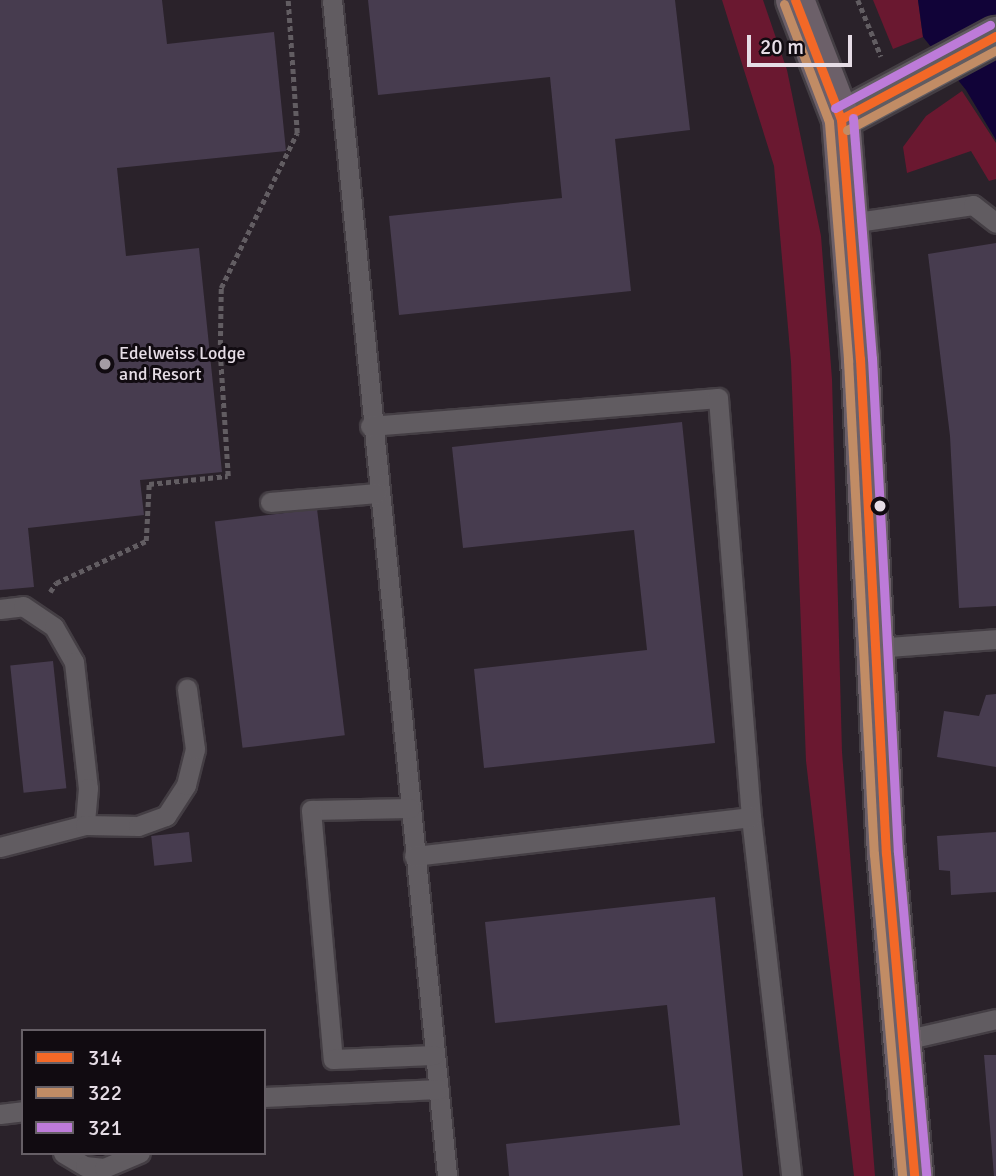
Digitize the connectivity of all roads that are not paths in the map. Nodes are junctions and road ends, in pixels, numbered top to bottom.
1 (332, 0) edge
2 (795, 0) edge
3 (996, 36) edge
4 (841, 119) junction
5 (850, 223) junction
6 (996, 223) edge
7 (370, 426) junction
8 (377, 493) junction
9 (270, 502) dead end
10 (0, 609) edge
11 (996, 639) edge
12 (874, 648) junction
13 (187, 689) dead end
14 (410, 808) junction
15 (751, 817) junction
16 (85, 825) junction
17 (0, 847) edge
18 (414, 856) junction
19 (996, 1019) edge
20 (900, 1041) junction
21 (434, 1055) junction
22 (439, 1089) junction
23 (266, 1097) edge
24 (21, 1111) edge
25 (0, 1114) edge
26 (66, 1155) edge
27 (135, 1155) edge
28 (447, 1176) edge
29 (791, 1176) edge
30 (914, 1176) edge

1 - 7 lane
2 - 4 main road
3 - 4 street
4 - 5 main road
5 - 6 lane
5 - 12 main road
7 - 8 lane
7 - 15 lane
8 - 9 lane
8 - 14 lane
10 - 16 lane
11 - 12 lane
12 - 20 main road
13 - 16 lane
14 - 18 lane
14 - 21 lane
15 - 18 lane
15 - 29 lane
16 - 17 lane
18 - 21 lane
19 - 20 lane
20 - 30 main road
21 - 22 lane
22 - 23 lane
22 - 28 lane
24 - 25 lane
26 - 27 lane

